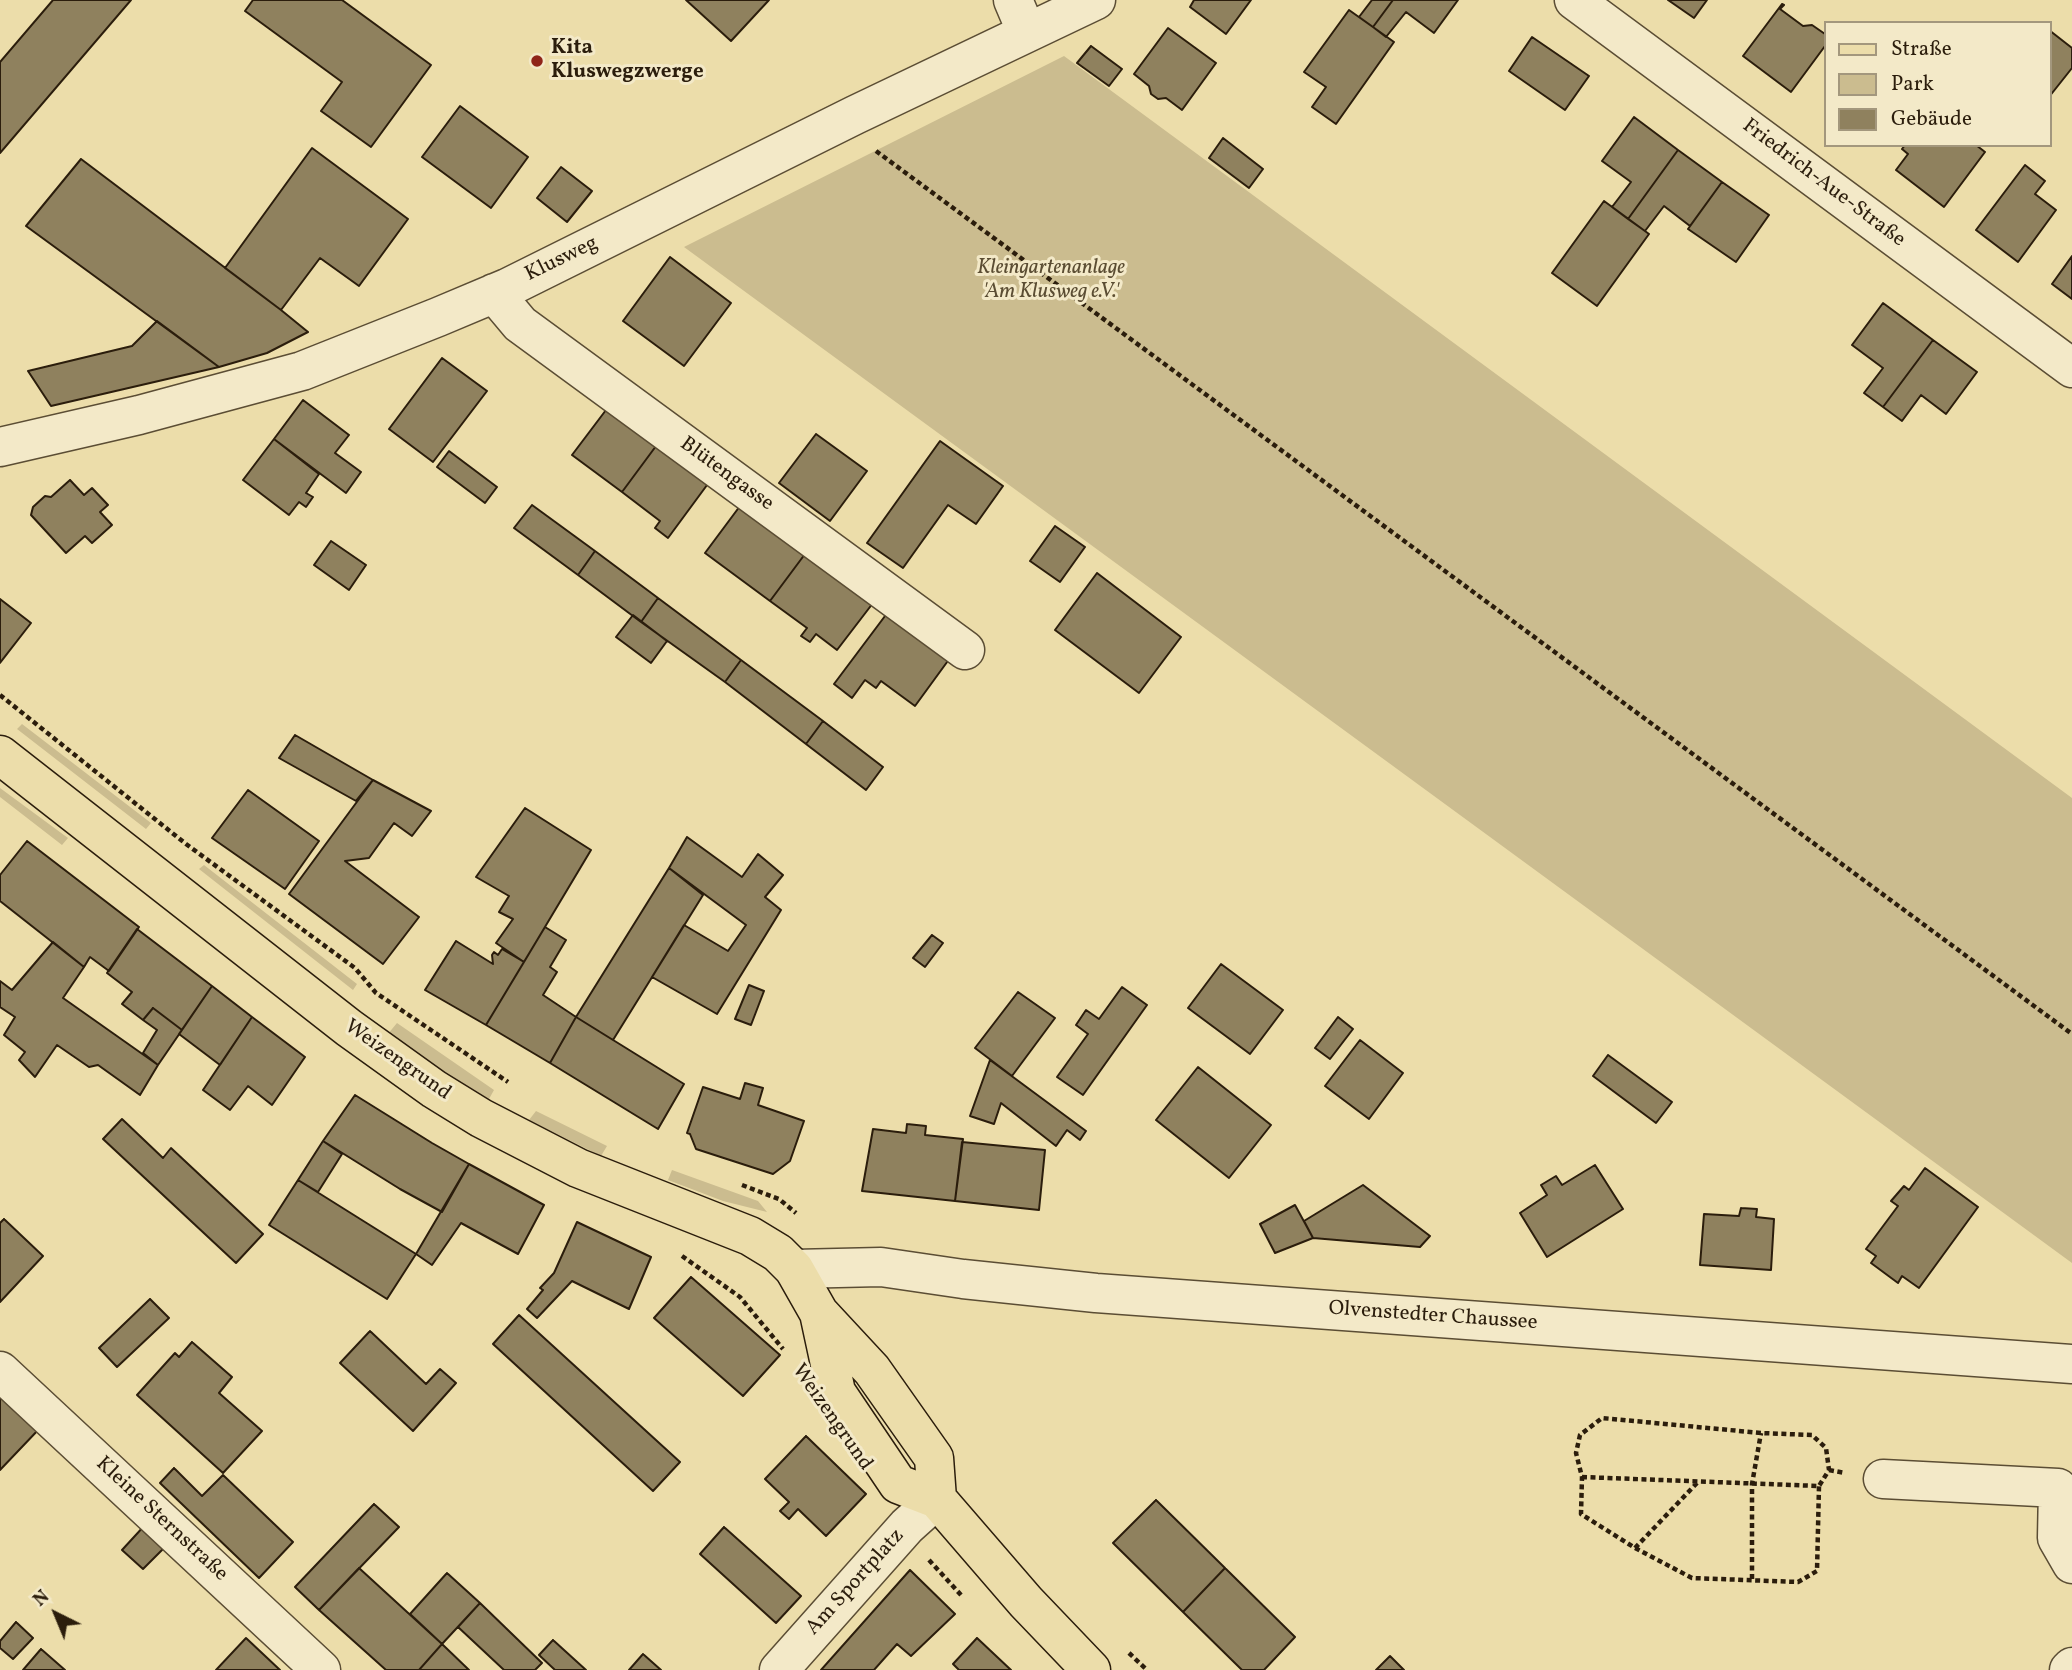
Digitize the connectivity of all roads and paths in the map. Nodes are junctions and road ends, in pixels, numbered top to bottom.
1 (1096, 0) edge
2 (1574, 0) edge
3 (1020, 17) edge
4 (872, 147) dead end
5 (494, 293) junction
6 (2072, 368) edge
7 (0, 447) edge
8 (965, 650) dead end
9 (0, 695) edge
10 (0, 755) edge
11 (2072, 1034) edge
12 (517, 1089) dead end
13 (739, 1184) dead end
14 (779, 1199) dead end
15 (681, 1255) dead end
16 (794, 1269) junction
17 (787, 1353) dead end
18 (2072, 1364) edge
19 (0, 1371) edge
20 (1761, 1433) junction
21 (1582, 1477) junction
22 (1883, 1479) dead end
23 (1698, 1482) junction
24 (1752, 1484) junction
25 (1819, 1486) junction
26 (2065, 1488) edge
27 (937, 1499) junction
28 (1635, 1548) junction
29 (2072, 1564) edge
30 (1752, 1579) junction
31 (1128, 1651) dead end
32 (321, 1670) edge
33 (779, 1670) edge
34 (1091, 1670) edge
35 (1147, 1670) edge

1 - 3 street, Klusweg
2 - 6 street, Friedrich-Aue-Straße
3 - 5 street, Klusweg
4 - 11 path
5 - 7 street, Klusweg
5 - 8 street, Blütengasse
9 - 12 path, Weizengrund
10 - 16 main road, Weizengrund
13 - 14 path
15 - 17 path, Weizengrund
16 - 18 street, Olvenstedter Chaussee
16 - 27 main road, Weizengrund
19 - 32 street, Kleine Sternstraße
20 - 21 path
20 - 24 path
20 - 25 path
21 - 23 path
21 - 28 path
22 - 26 street
23 - 24 path
23 - 28 path
24 - 25 path
24 - 30 path
25 - 30 path
26 - 29 street
27 - 33 street, Am Sportplatz
27 - 34 main road, Weizengrund
28 - 30 path
31 - 35 path

